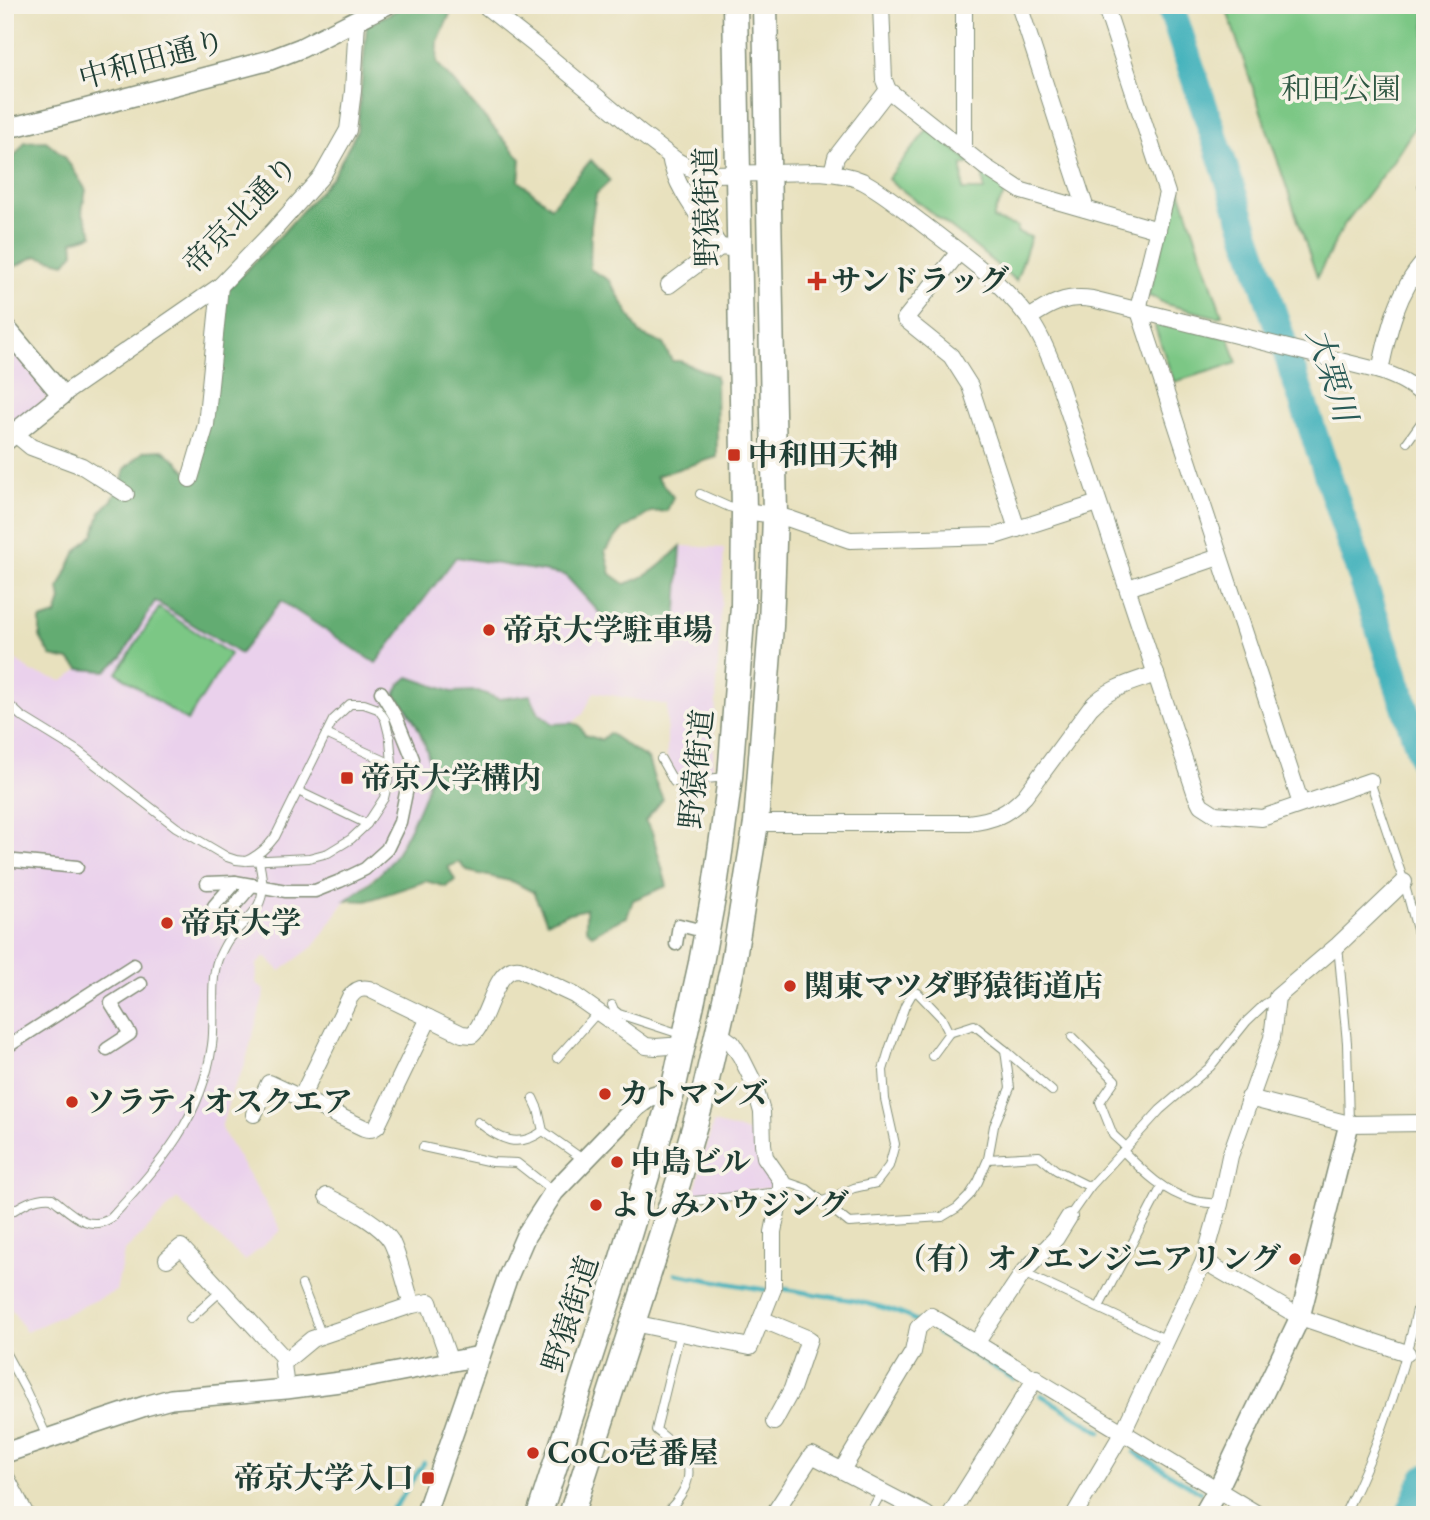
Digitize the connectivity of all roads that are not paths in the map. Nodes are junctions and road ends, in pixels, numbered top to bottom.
1 (386, 5) edge
2 (484, 5) edge
3 (735, 5) edge
4 (765, 5) edge
5 (881, 5) edge
6 (964, 5) edge
7 (1019, 5) edge
8 (1105, 5) edge
9 (357, 21) junction
10 (888, 90) junction
11 (5, 128) edge
12 (964, 150) junction
13 (670, 156) junction
14 (768, 172) junction
15 (739, 173) junction
16 (832, 173) junction
17 (1086, 209) junction
18 (1158, 230) junction
19 (730, 248) junction
20 (959, 252) junction
21 (1425, 261) edge
22 (669, 285) dead end
23 (220, 286) junction
24 (1139, 311) junction
25 (1029, 318) junction
26 (5, 327) edge
27 (1380, 370) junction
28 (62, 395) junction
29 (1425, 397) edge
30 (1425, 417) edge
31 (10, 437) edge
32 (1408, 442) dead end
33 (190, 479) dead end
34 (126, 494) dead end
35 (700, 494) dead end
36 (1098, 503) junction
37 (744, 511) junction
38 (775, 515) junction
39 (1017, 528) junction
40 (1219, 557) junction
41 (1128, 588) junction
42 (1156, 674) junction
43 (380, 692) dead end
44 (5, 701) edge
45 (326, 734) junction
46 (661, 758) dead end
47 (392, 764) junction
48 (730, 777) junction
49 (1370, 781) joint
50 (298, 791) junction
51 (1301, 804) junction
52 (756, 823) junction
53 (367, 824) junction
54 (258, 858) junction
55 (5, 860) edge
56 (76, 867) dead end
57 (235, 882) junction
58 (1404, 882) junction
59 (207, 883) dead end
60 (258, 886) junction
61 (214, 906) dead end
62 (229, 912) dead end
63 (695, 929) dead end
64 (676, 944) dead end
65 (1338, 944) junction
66 (1425, 959) edge
67 (134, 965) dead end
68 (141, 984) dead end
69 (1277, 997) junction
70 (605, 1009) junction
71 (429, 1018) junction
72 (718, 1033) junction
73 (949, 1033) junction
74 (1072, 1037) dead end
75 (685, 1038) junction
76 (5, 1048) edge
77 (107, 1049) dead end
78 (1005, 1050) junction
79 (932, 1056) dead end
80 (557, 1058) dead end
81 (673, 1090) junction
82 (1052, 1091) dead end
83 (704, 1093) junction
84 (302, 1098) junction
85 (533, 1098) dead end
86 (1249, 1098) junction
87 (254, 1114) dead end
88 (478, 1122) dead end
89 (1425, 1123) edge
90 (1349, 1124) junction
91 (543, 1131) junction
92 (423, 1147) dead end
93 (1124, 1149) junction
94 (988, 1159) junction
95 (584, 1160) junction
96 (648, 1174) junction
97 (679, 1180) junction
98 (781, 1186) junction
99 (1162, 1186) junction
100 (1090, 1187) junction
101 (554, 1192) junction
102 (327, 1196) dead end
103 (821, 1202) junction
104 (671, 1204) junction
105 (1220, 1204) junction
106 (5, 1216) edge
107 (1069, 1217) joint
108 (167, 1259) dead end
109 (1203, 1261) junction
110 (1425, 1270) edge
111 (1023, 1273) junction
112 (302, 1285) dead end
113 (221, 1291) junction
114 (412, 1305) junction
115 (1099, 1307) junction
116 (1300, 1317) junction
117 (190, 1319) dead end
118 (761, 1319) junction
119 (633, 1323) junction
120 (680, 1332) junction
121 (322, 1336) junction
122 (1167, 1340) junction
123 (977, 1342) junction
124 (5, 1352) edge
125 (1407, 1353) junction
126 (480, 1356) junction
127 (450, 1362) junction
128 (283, 1363) junction
129 (1036, 1378) junction
130 (286, 1389) junction
131 (774, 1422) dead end
132 (1123, 1432) junction
133 (48, 1439) junction
134 (5, 1454) edge
135 (842, 1470) junction
136 (5, 1475) edge
137 (1218, 1489) junction
138 (882, 1491) junction
139 (26, 1515) edge
140 (425, 1515) edge
141 (539, 1515) edge
142 (571, 1515) edge
143 (663, 1515) edge
144 (773, 1515) edge
145 (869, 1515) edge
146 (927, 1515) edge
147 (950, 1515) edge
148 (1074, 1515) edge
149 (1203, 1515) edge
150 (1259, 1515) edge
151 (1344, 1515) edge

1 - 9 street, 中和田通り
2 - 13 street
3 - 15 main road, 野猿街道
4 - 14 main road, 野猿街道
5 - 10 street
6 - 12 street
7 - 17 street
8 - 18 street
9 - 11 street, 中和田通り
9 - 23 street, 帝京北通り
10 - 12 street
10 - 16 street
12 - 17 street
13 - 15 street
13 - 19 street
14 - 15 street
14 - 16 street
14 - 38 main road, 野猿街道
15 - 19 main road, 野猿街道
16 - 20 street
17 - 18 street
18 - 24 street
19 - 22 street
19 - 37 main road, 野猿街道
20 - 25 street
20 - 39 street
21 - 27 street
23 - 28 street, 帝京北通り
23 - 33 street
24 - 25 street
24 - 27 street
24 - 40 street
25 - 36 street
26 - 28 street
27 - 29 street
28 - 31 street, 帝京北通り
30 - 32 lane
31 - 34 street
35 - 37 lane
36 - 39 street
36 - 41 street
37 - 38 street
37 - 48 main road, 野猿街道
38 - 39 street
38 - 52 main road, 野猿街道
40 - 41 street
40 - 51 street
41 - 42 street
42 - 51 street
42 - 52 street
43 - 60 street
44 - 54 lane
45 - 47 lane
45 - 47 lane
45 - 50 lane
46 - 48 lane
47 - 53 lane
48 - 75 main road, 野猿街道
49 - 51 street
49 - 58 lane
50 - 53 lane
50 - 54 lane
52 - 72 main road, 野猿街道
53 - 54 lane
54 - 60 lane
55 - 56 street
57 - 59 street
57 - 60 street
57 - 61 street
58 - 65 street
58 - 66 lane
60 - 62 street
60 - 106 lane
63 - 64 street
65 - 69 street
65 - 90 lane
67 - 76 street
68 - 77 street
69 - 86 street
69 - 93 lane
70 - 71 street
70 - 75 street
70 - 80 lane
71 - 84 street
71 - 84 street
72 - 83 main road, 野猿街道
72 - 98 street
73 - 78 lane
73 - 79 lane
73 - 103 lane
74 - 93 lane
75 - 81 main road, 野猿街道
78 - 82 lane
78 - 94 lane
81 - 83 main road
81 - 95 street
81 - 96 main road, 野猿街道
83 - 97 main road, 野猿街道
84 - 87 street
85 - 91 lane
86 - 90 street
86 - 105 street
88 - 91 lane
89 - 90 street
90 - 116 street
91 - 95 lane
92 - 101 lane
93 - 99 lane
93 - 100 lane
94 - 100 lane
94 - 103 lane
95 - 101 street
96 - 97 main road
96 - 141 main road, 野猿街道
97 - 104 main road, 野猿街道
98 - 103 lane
98 - 104 lane
98 - 118 street
99 - 105 lane
99 - 115 lane
100 - 107 lane
101 - 126 street
102 - 114 street
104 - 119 main road, 野猿街道
105 - 109 street
107 - 111 street
108 - 113 street
109 - 116 street
109 - 122 street
110 - 125 lane
111 - 115 lane
111 - 123 street
112 - 121 lane
113 - 117 lane
113 - 128 street
114 - 121 street
114 - 127 street
115 - 122 lane
116 - 125 street
116 - 137 street
118 - 120 street
118 - 131 street
119 - 120 street
119 - 142 main road, 野猿街道
120 - 143 lane
121 - 128 street
122 - 132 street
123 - 129 street
123 - 135 street
124 - 133 lane
125 - 151 lane
126 - 127 street
126 - 140 street
127 - 130 street
128 - 130 street
129 - 132 street
129 - 147 street
130 - 133 street
132 - 137 street
132 - 148 street
133 - 134 street
135 - 138 street
135 - 144 street
136 - 139 street
137 - 149 street
137 - 150 street
138 - 145 lane
138 - 146 street

